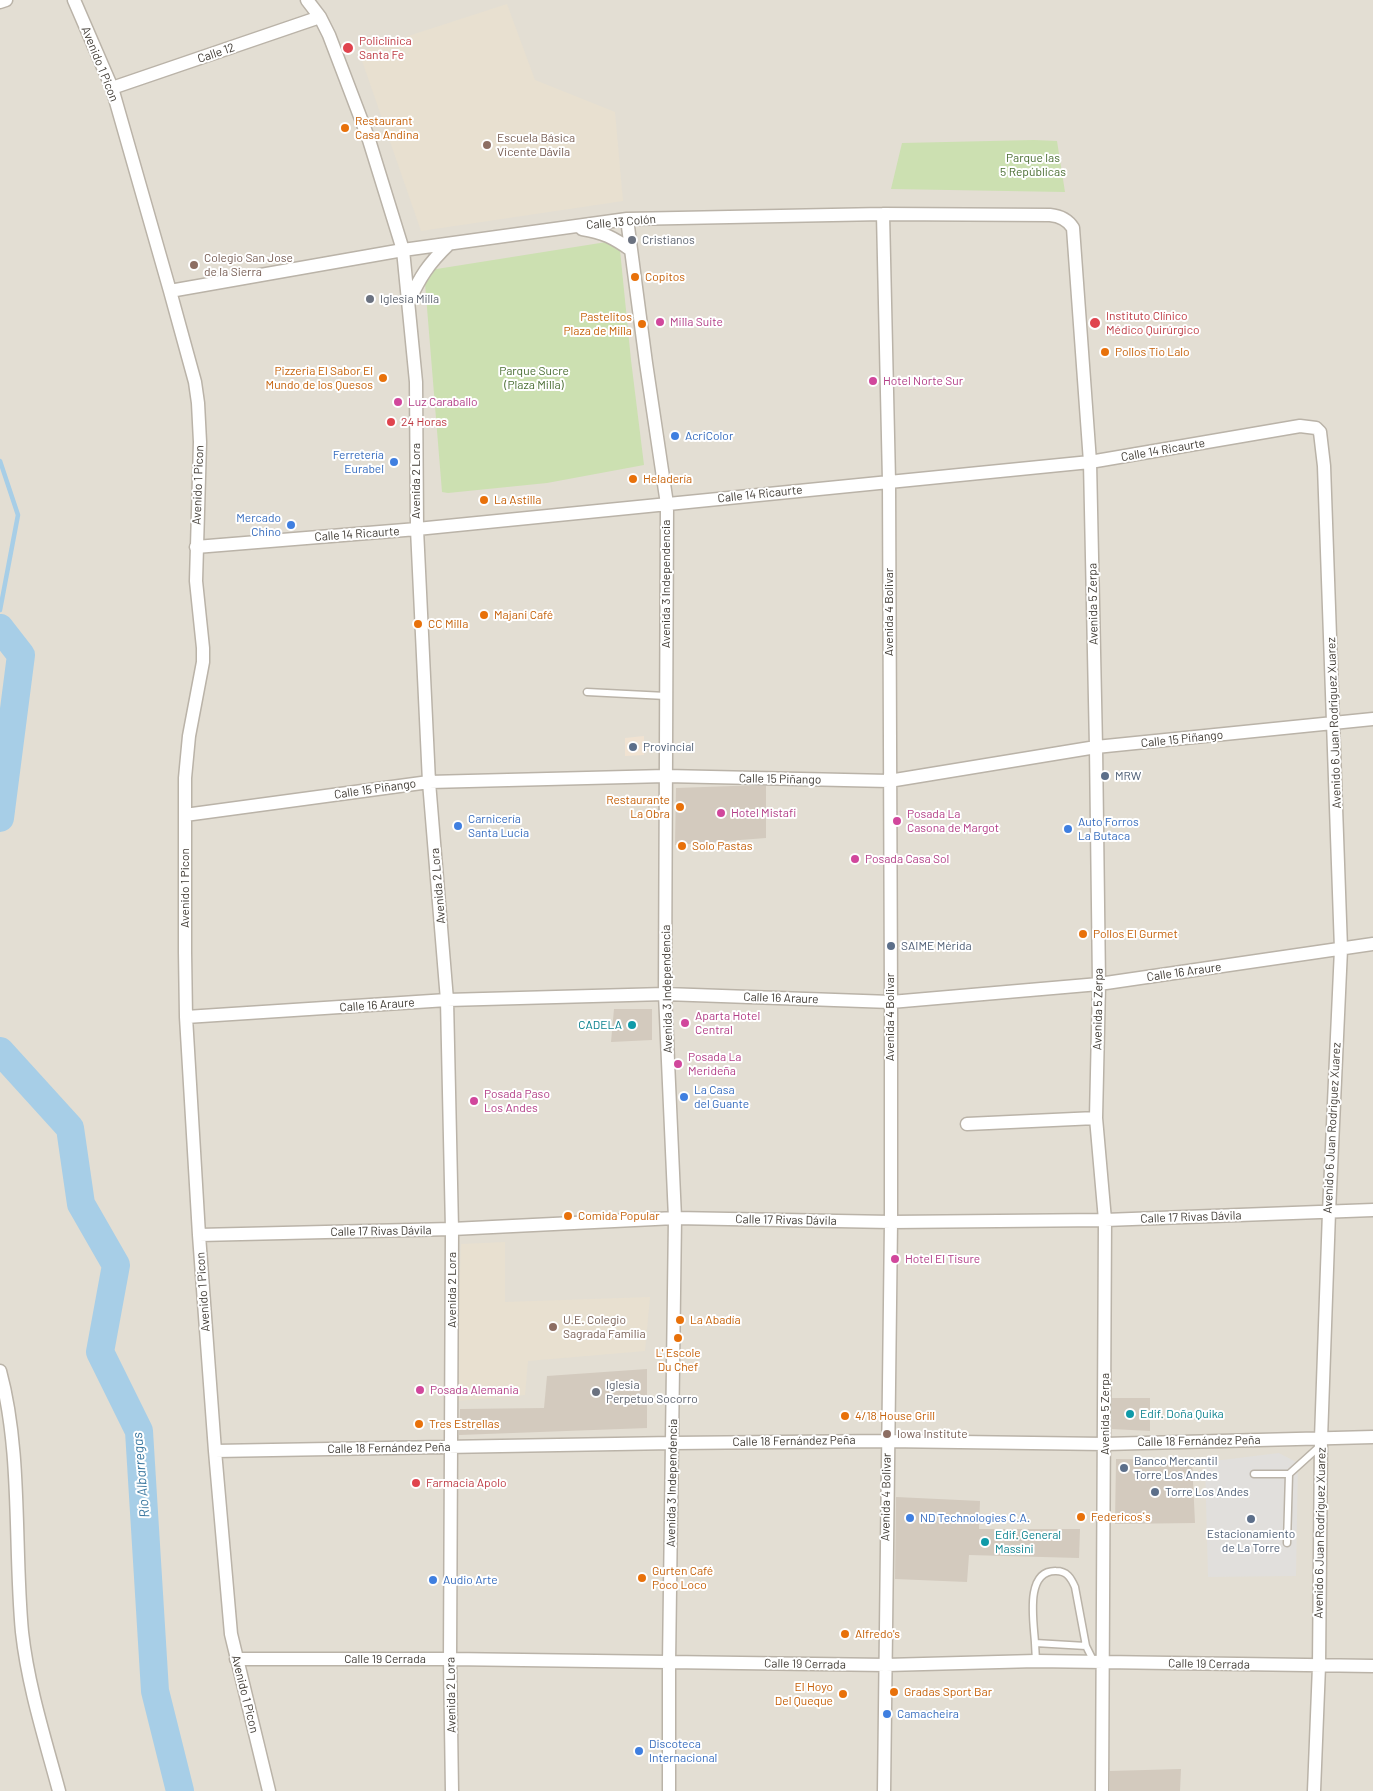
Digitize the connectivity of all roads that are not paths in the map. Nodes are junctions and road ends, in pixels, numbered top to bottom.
1 (6, 0) edge
2 (74, 0) edge
3 (307, 0) edge
4 (0, 2) edge
5 (320, 17) junction
6 (112, 88) junction
7 (883, 214) junction
8 (627, 219) junction
9 (567, 227) junction
10 (1073, 228) joint
11 (449, 244) junction
12 (403, 250) junction
13 (631, 250) junction
14 (170, 291) junction
15 (408, 303) junction
16 (1320, 432) joint
17 (1090, 462) junction
18 (889, 481) junction
19 (667, 504) junction
20 (417, 529) junction
21 (196, 547) junction
22 (587, 692) dead end
23 (666, 696) junction
24 (1373, 719) edge
25 (1334, 723) junction
26 (1096, 747) junction
27 (666, 776) junction
28 (889, 781) junction
29 (429, 782) junction
30 (185, 814) junction
31 (1373, 944) edge
32 (1341, 949) junction
33 (1098, 984) junction
34 (665, 994) junction
35 (447, 1000) junction
36 (891, 1002) junction
37 (186, 1017) junction
38 (1096, 1118) junction
39 (967, 1124) dead end
40 (1373, 1210) edge
41 (1329, 1212) junction
42 (675, 1218) junction
43 (1105, 1220) junction
44 (890, 1222) junction
45 (452, 1229) junction
46 (199, 1234) junction
47 (0, 1371) edge
48 (1373, 1437) edge
49 (887, 1440) junction
50 (1321, 1442) junction
51 (673, 1443) junction
52 (1105, 1444) junction
53 (452, 1446) junction
54 (215, 1451) junction
55 (1254, 1474) dead end
56 (1289, 1474) junction
57 (1287, 1544) dead end
58 (1035, 1643) junction
59 (1086, 1646) junction
60 (236, 1659) junction
61 (450, 1659) junction
62 (1036, 1661) junction
63 (1099, 1662) junction
64 (669, 1663) junction
65 (886, 1665) junction
66 (1319, 1666) junction
67 (1373, 1666) edge
68 (59, 1791) edge
69 (269, 1791) edge
70 (452, 1791) edge
71 (669, 1791) edge
72 (884, 1791) edge
73 (1102, 1791) edge
74 (1314, 1791) edge

1 - 4 street
2 - 6 street, Avenido 1 Picon
3 - 5 street, Avenida 2 Lora
5 - 6 street, Calle 12
5 - 12 street, Avenida 2 Lora
6 - 14 street, Avenido 1 Picon
7 - 8 street, Calle 13 Colón
7 - 10 street, Calle 13 Colón
7 - 18 street, Avenida 4 Bolivar
8 - 9 street, Calle 13 Colón
8 - 13 street, Avenida 3 Independencia
9 - 11 street, Calle 13 Colón
9 - 13 street
10 - 17 street, Avenida 5 Zerpa
11 - 12 street, Calle 13 Colón
11 - 15 street
12 - 14 street, Calle 13 Colón
12 - 15 street, Avenida 2 Lora
13 - 19 street, Avenida 3 Independencia
14 - 21 street, Avenido 1 Picon
15 - 20 street, Avenida 2 Lora
16 - 17 street, Calle 14 Ricaurte
16 - 25 street, Avenido 6 Juan Rodriguez Xuarez
17 - 18 street, Calle 14 Ricaurte
17 - 26 street, Avenida 5 Zerpa
18 - 19 street, Calle 14 Ricaurte
18 - 28 street, Avenida 4 Bolivar
19 - 20 street, Calle 14 Ricaurte
19 - 23 street, Avenida 3 Independencia
20 - 21 street, Calle 14 Ricaurte
20 - 29 street, Avenida 2 Lora
21 - 30 street, Avenido 1 Picon
22 - 23 lane
23 - 27 street, Avenida 3 Independencia
24 - 25 street, Calle 15 Piñango
25 - 26 street, Calle 15 Piñango
25 - 32 street, Avenido 6 Juan Rodriguez Xuarez
26 - 28 street, Calle 15 Piñango
26 - 33 street, Avenida 5 Zerpa
27 - 28 street, Calle 15 Piñango
27 - 29 street, Calle 15 Piñango
27 - 34 street, Avenida 3 Independencia
28 - 36 street, Avenida 4 Bolivar
29 - 30 street, Calle 15 Piñango
29 - 35 street, Avenida 2 Lora
30 - 37 street, Avenido 1 Picon
31 - 32 street, Calle 16 Araure
32 - 33 street, Calle 16 Araure
32 - 41 street, Avenido 6 Juan Rodriguez Xuarez
33 - 36 street, Calle 16 Araure
33 - 38 street, Avenida 5 Zerpa
34 - 35 street, Calle 16 Araure
34 - 36 street, Calle 16 Araure
34 - 42 street, Avenida 3 Independencia
35 - 37 street, Calle 16 Araure
35 - 45 street, Avenida 2 Lora
36 - 44 street, Avenida 4 Bolivar
37 - 46 street, Avenido 1 Picon
38 - 39 street
38 - 43 street, Avenida 5 Zerpa
40 - 41 street, Calle 17 Rivas Dávila
41 - 43 street, Calle 17 Rivas Dávila
41 - 50 street, Avenido 6 Juan Rodriguez Xuarez
42 - 44 street, Calle 17 Rivas Dávila
42 - 45 street, Calle 17 Rivas Dávila
42 - 51 street, Avenida 3 Independencia
43 - 44 street, Calle 17 Rivas Dávila
43 - 52 street, Avenida 5 Zerpa
44 - 49 street, Avenida 4 Bolivar
45 - 46 street, Calle 17 Rivas Dávila
45 - 53 street, Avenida 2 Lora
46 - 54 street, Avenido 1 Picon
47 - 68 street
48 - 50 street, Calle 18 Fernández Peña
49 - 51 street, Calle 18 Fernández Peña
49 - 52 street, Calle 18 Fernández Peña
49 - 65 street, Avenida 4 Bolivar
50 - 52 street, Calle 18 Fernández Peña
50 - 56 lane
50 - 66 street, Avenido 6 Juan Rodriguez Xuarez
51 - 53 street, Calle 18 Fernández Peña
51 - 64 street, Avenida 3 Independencia
52 - 63 street, Avenida 5 Zerpa
53 - 54 street, Calle 18 Fernández Peña
53 - 61 street, Avenida 2 Lora
54 - 60 street, Avenido 1 Picon
55 - 56 lane
56 - 57 lane
58 - 59 lane
58 - 59 lane
58 - 62 lane
59 - 63 lane
60 - 61 street, Calle 19 Cerrada
60 - 69 street, Avenido 1 Picon
61 - 64 street, Calle 19 Cerrada
61 - 70 street, Avenida 2 Lora
62 - 63 street, Calle 19 Cerrada
62 - 65 street, Calle 19 Cerrada
63 - 66 street, Calle 19 Cerrada
63 - 73 street, Avenida 5 Zerpa
64 - 65 street, Calle 19 Cerrada
64 - 71 street, Avenida 3 Independencia
65 - 72 street, Avenida 4 Bolivar
66 - 67 street, Calle 19 Cerrada
66 - 74 street, Avenido 6 Juan Rodriguez Xuarez

